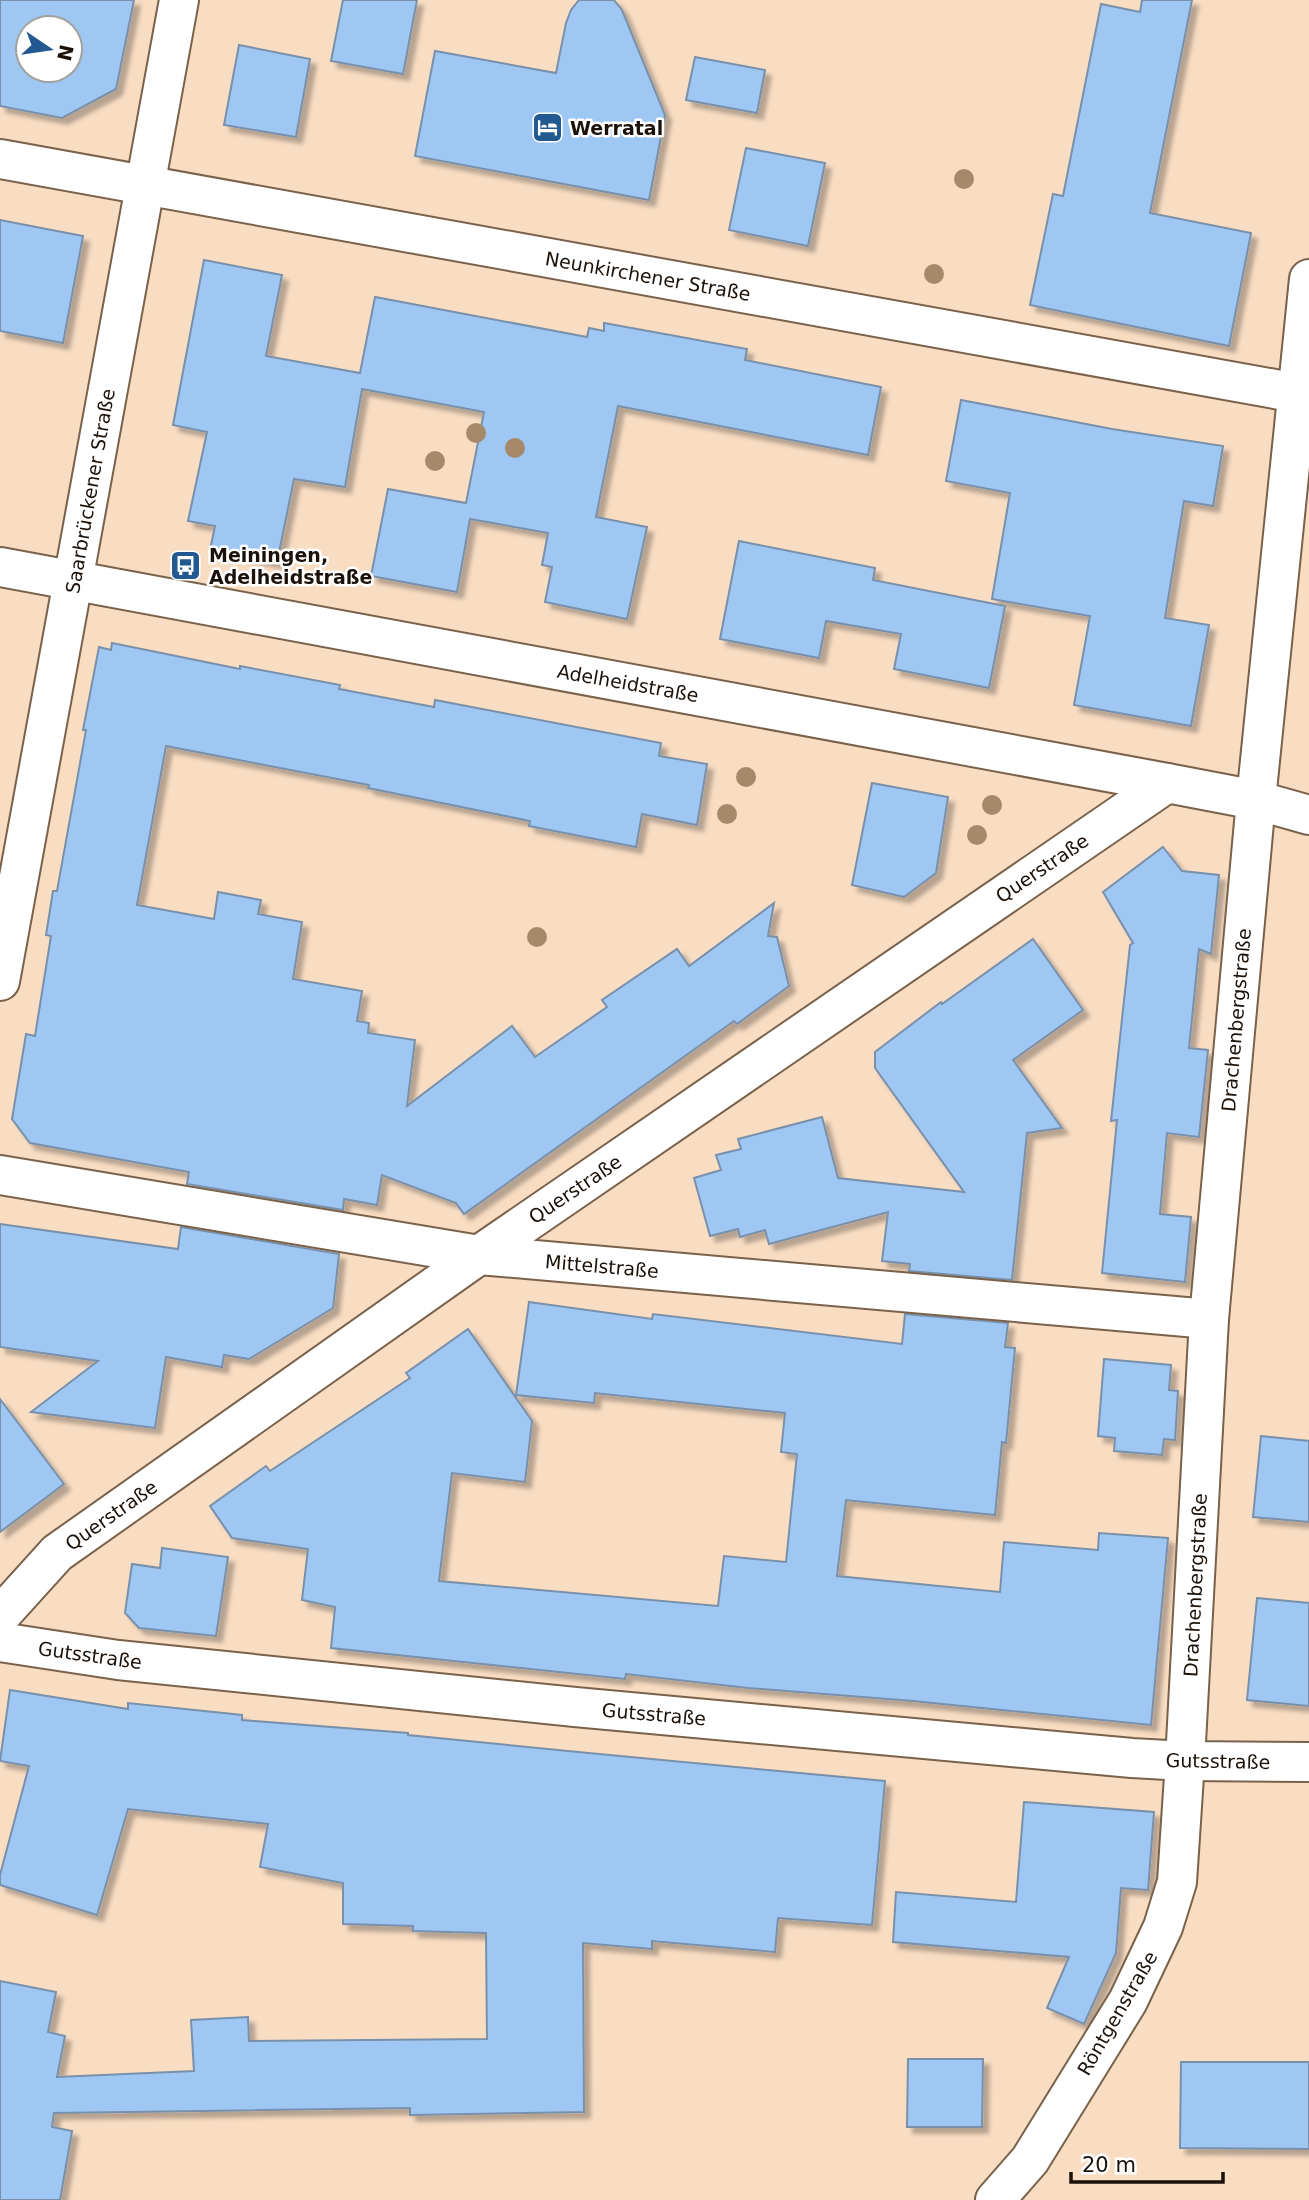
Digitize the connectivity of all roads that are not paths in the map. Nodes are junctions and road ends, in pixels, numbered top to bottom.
1 (179, 0) edge
2 (0, 159) edge
3 (146, 185) junction
4 (1309, 279) edge
5 (1297, 393) junction
6 (0, 567) edge
7 (73, 581) junction
8 (1167, 783) junction
9 (1256, 800) junction
10 (1309, 815) edge
11 (0, 981) edge
12 (0, 1175) edge
13 (479, 1255) junction
14 (1209, 1319) junction
15 (0, 1616) edge
16 (0, 1642) edge
17 (1185, 1761) junction
18 (1309, 1762) edge
19 (995, 2200) edge

1 - 3 street, Saarbrückener Straße
2 - 3 street, Neunkirchener Straße
3 - 5 street, Neunkirchener Straße
3 - 7 street, Saarbrückener Straße
4 - 5 street, Drachenbergstraße
5 - 9 street, Drachenbergstraße
6 - 7 street, Adelheidstraße
7 - 8 street, Adelheidstraße
7 - 11 street, Saarbrückener Straße
8 - 9 street, Adelheidstraße
8 - 13 street, Querstraße
9 - 10 street, Adelheidstraße
9 - 14 street, Drachenbergstraße
12 - 13 street, Mittelstraße
13 - 14 street, Mittelstraße
13 - 15 street, Querstraße
14 - 17 street, Drachenbergstraße
16 - 17 street, Gutsstraße
17 - 18 street, Gutsstraße
17 - 19 street, Röntgenstraße

